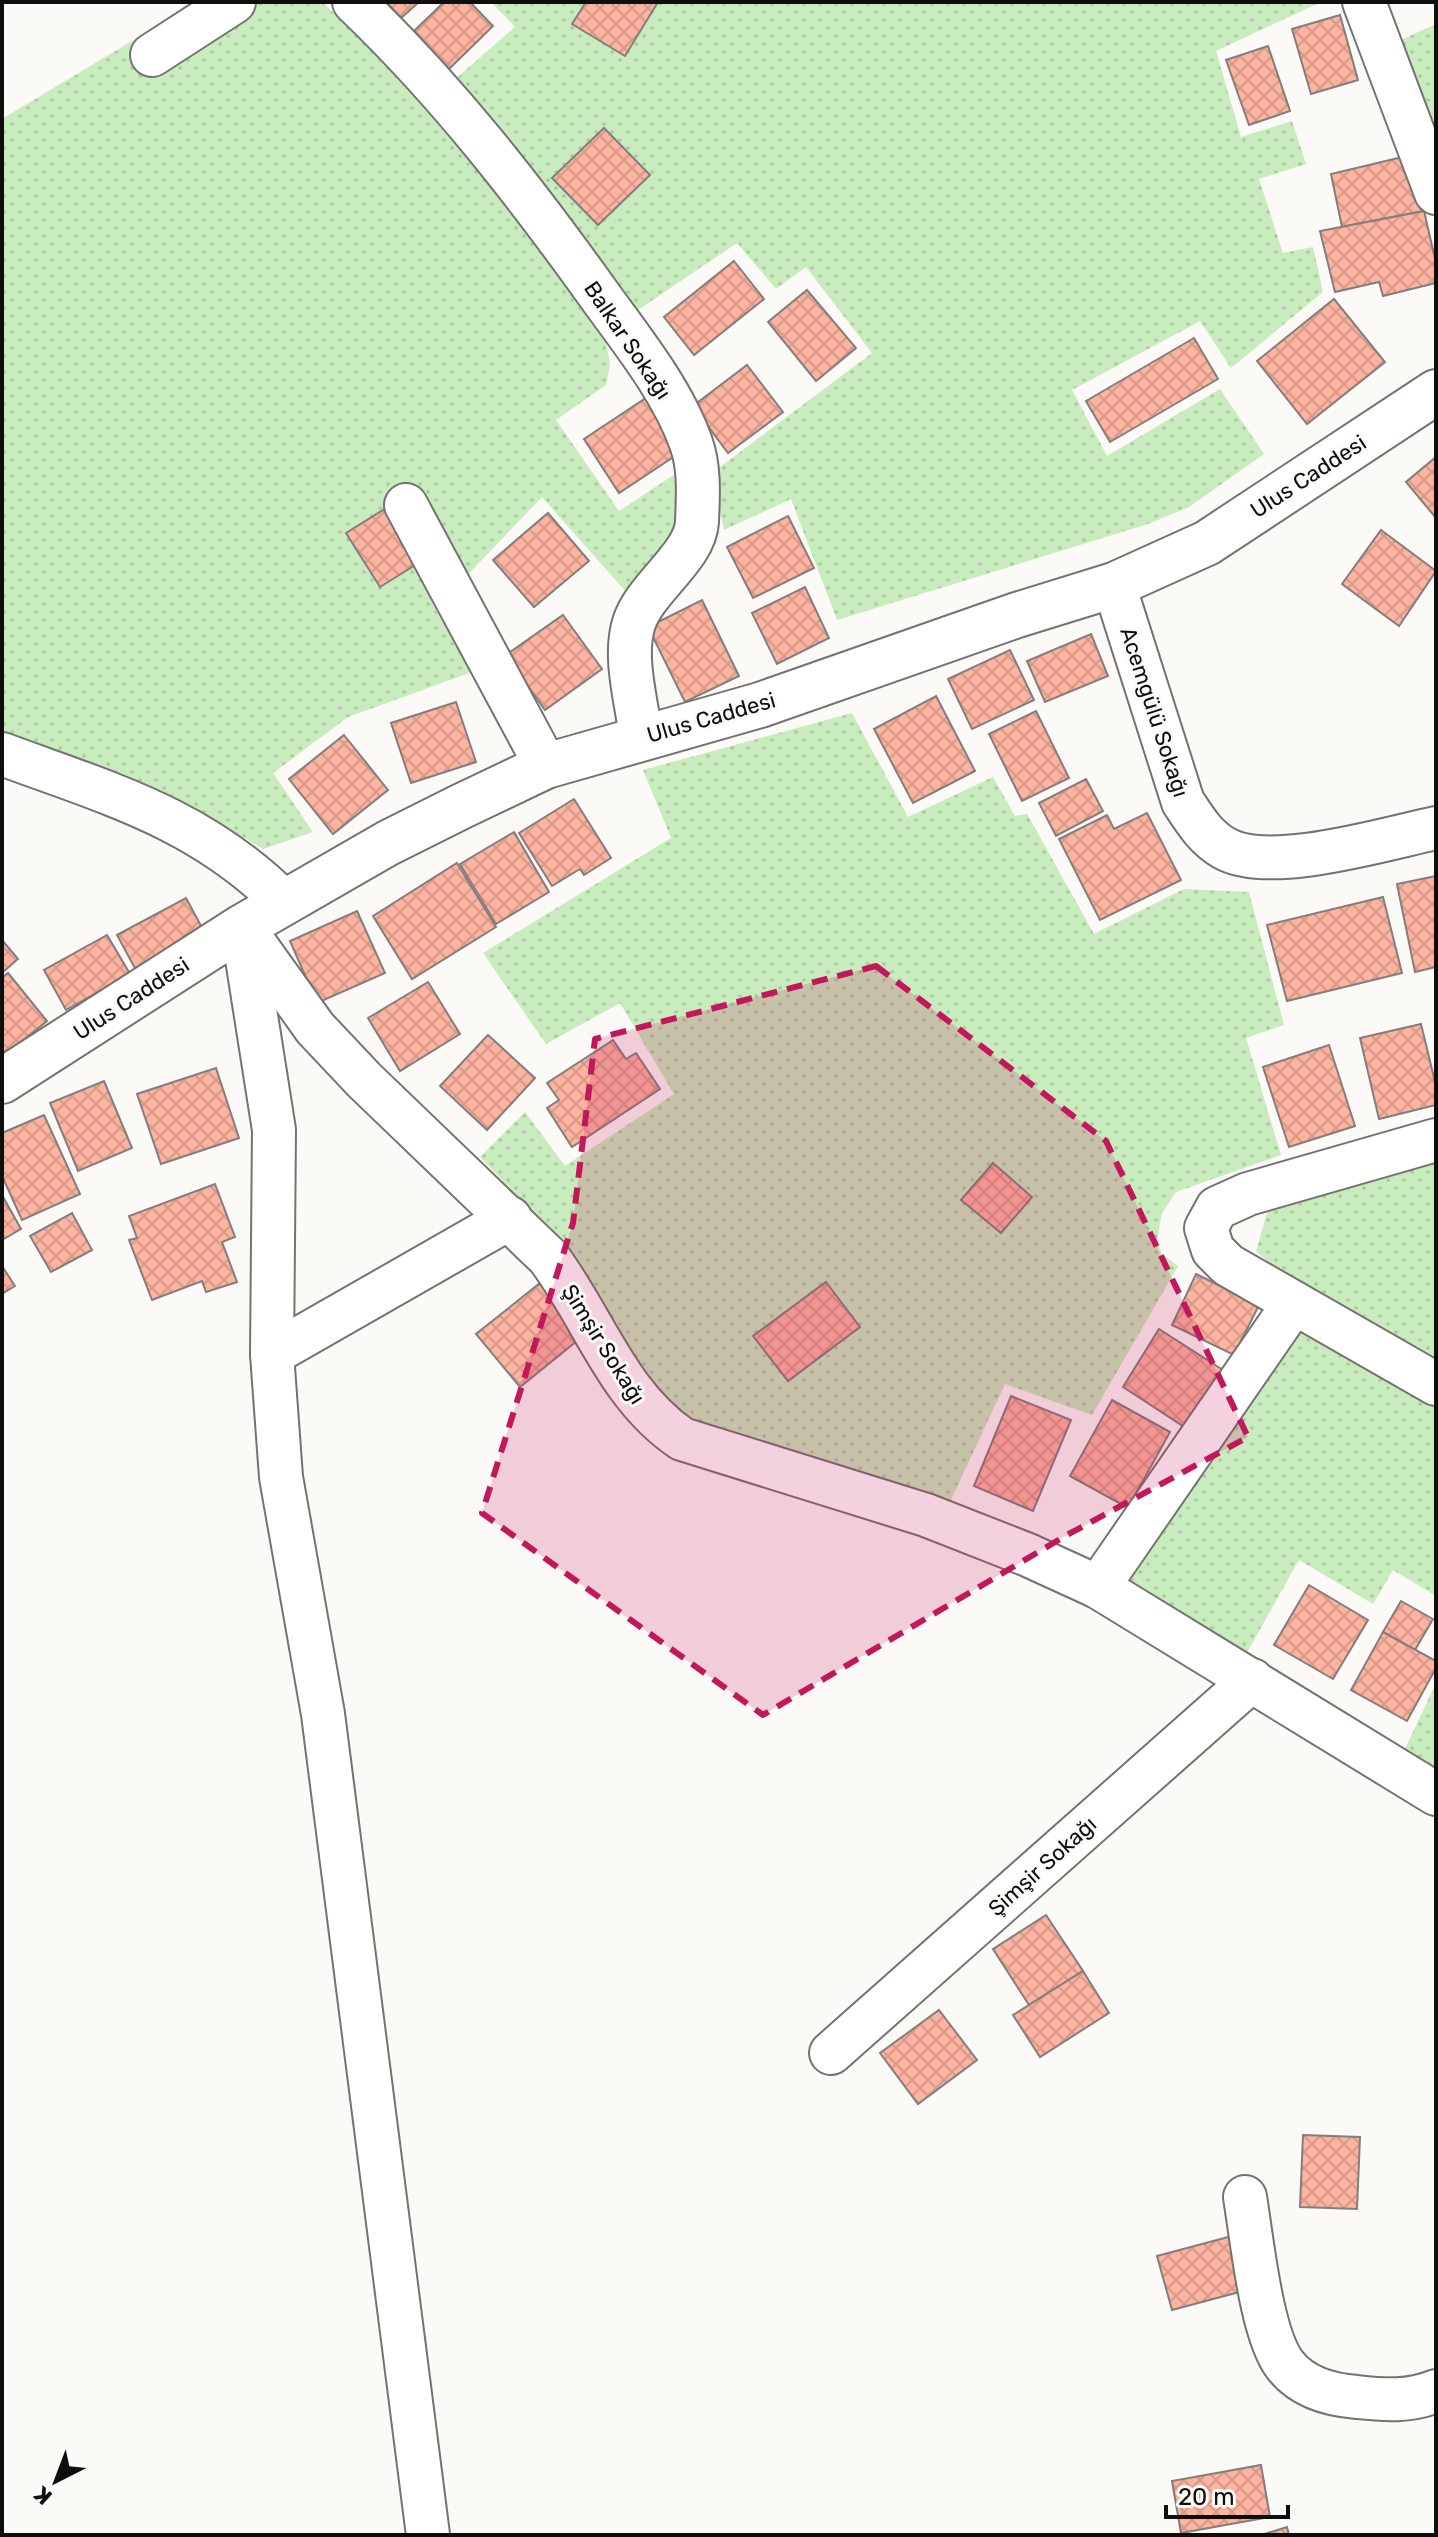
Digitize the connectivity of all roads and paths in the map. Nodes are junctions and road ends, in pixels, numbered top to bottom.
1 (234, 2) edge
2 (354, 2) edge
3 (1364, 2) edge
4 (152, 55) dead end
5 (1436, 193) edge
6 (1436, 392) edge
7 (406, 505) dead end
8 (1114, 585) junction
9 (641, 737) junction
10 (2, 754) edge
11 (546, 766) junction
12 (1436, 828) edge
13 (285, 903) junction
14 (242, 927) junction
15 (2, 1081) edge
16 (1436, 1140) edge
17 (510, 1218) junction
18 (1294, 1303) junction
19 (272, 1354) junction
20 (1436, 1384) edge
21 (1098, 1587) junction
22 (1252, 1680) junction
23 (1436, 1794) edge
24 (831, 2053) dead end
25 (1245, 2197) dead end
26 (1436, 2391) edge
27 (428, 2535) edge

1 - 4 street
2 - 9 street, Balkar Sokağı
3 - 5 street
6 - 8 street, Ulus Caddesi
7 - 11 street
8 - 9 street, Ulus Caddesi
8 - 12 street, Acemgülü Sokağı
9 - 11 street, Ulus Caddesi
10 - 13 street
11 - 13 street, Ulus Caddesi
13 - 14 street, Ulus Caddesi
14 - 15 street, Ulus Caddesi
14 - 17 street, Şimşir Sokağı
14 - 19 street
16 - 18 street
17 - 19 street
17 - 21 street, Şimşir Sokağı
18 - 20 street
18 - 21 street
19 - 27 street
21 - 22 street, Şimşir Sokağı
22 - 23 street, Şimşir Sokağı
22 - 24 street, Şimşir Sokağı
25 - 26 street

